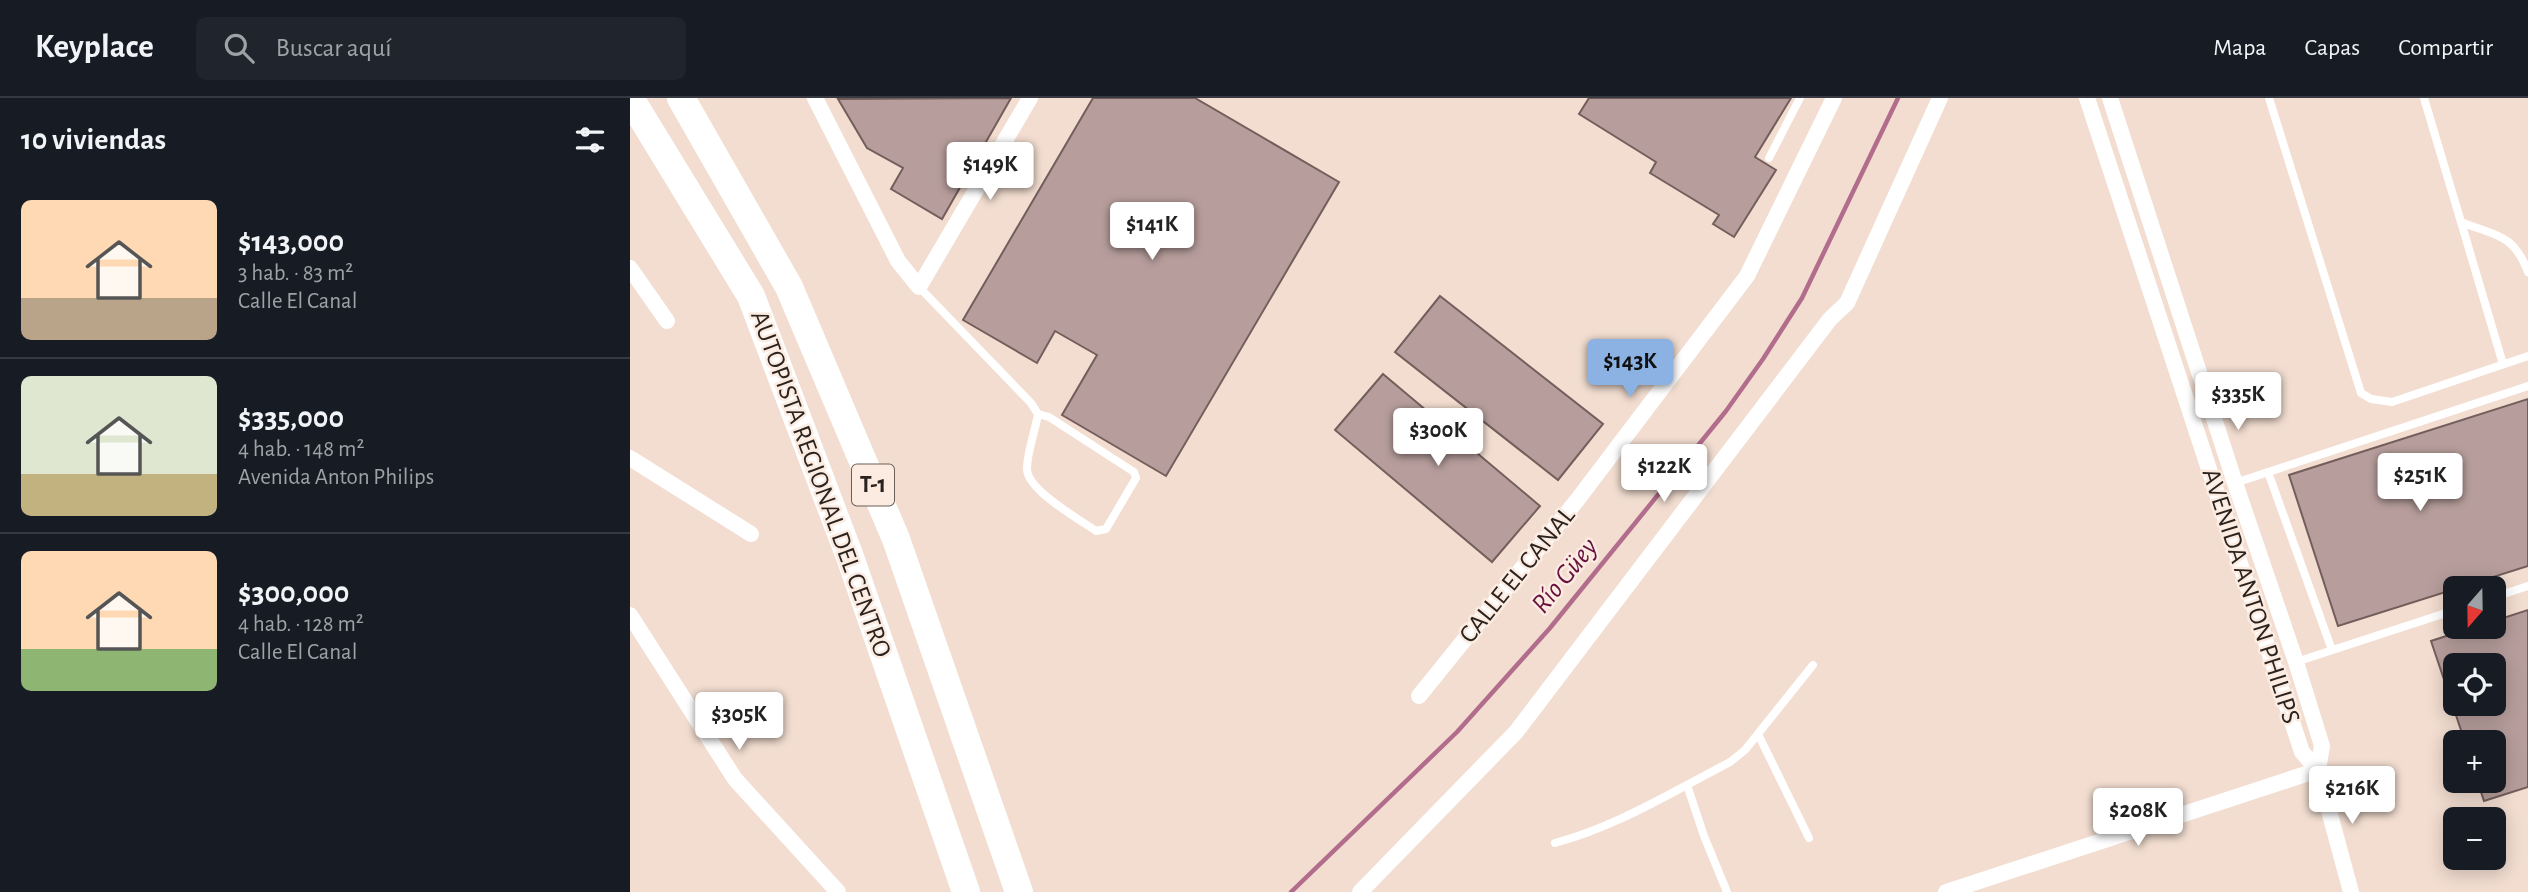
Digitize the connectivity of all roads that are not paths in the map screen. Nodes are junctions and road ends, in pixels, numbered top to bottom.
1 (630, 98) edge
2 (681, 98) edge
3 (815, 98) edge
4 (1030, 98) edge
5 (1800, 98) edge
6 (1834, 98) edge
7 (1940, 98) edge
8 (2087, 98) edge
9 (2110, 98) edge
10 (2269, 98) edge
11 (2424, 98) edge
12 (1769, 158) dead end
13 (2461, 222) junction
14 (630, 268) edge
15 (2528, 272) edge
16 (919, 287) junction
17 (667, 321) dead end
18 (2528, 356) edge
19 (2503, 364) junction
20 (2528, 386) edge
21 (1038, 414) junction
22 (630, 458) edge
23 (2268, 472) junction
24 (2235, 483) junction
25 (751, 534) dead end
26 (2528, 586) edge
27 (2506, 593) edge
28 (2443, 614) edge
29 (630, 615) edge
30 (2332, 650) junction
31 (2296, 662) junction
32 (1813, 665) dead end
33 (1419, 696) dead end
34 (1759, 736) junction
35 (2318, 770) junction
36 (1687, 785) junction
37 (1809, 838) dead end
38 (1555, 843) dead end
39 (837, 892) edge
40 (966, 892) edge
41 (1020, 892) edge
42 (1360, 892) edge
43 (1727, 892) edge
44 (1947, 892) edge
45 (2351, 892) edge

1 - 40 highway, AUTOPISTA REGIONAL DEL CENTRO / T-1
2 - 41 highway, AUTOPISTA REGIONAL DEL CENTRO / T-1
3 - 16 street
4 - 16 street
5 - 12 lane
6 - 33 street, CALLE EL CANAL
7 - 42 street
8 - 35 street, AVENIDA ANTON PHILIPS
9 - 24 street, AVENIDA ANTON PHILIPS
10 - 19 lane
11 - 13 lane
13 - 15 lane
13 - 19 lane
14 - 17 street
16 - 21 lane
18 - 19 lane
20 - 23 lane
21 - 21 lane
22 - 25 street
23 - 24 lane
23 - 30 lane
24 - 31 street, AVENIDA ANTON PHILIPS
26 - 27 lane
28 - 30 lane
29 - 39 street
30 - 31 lane
31 - 35 street, AVENIDA ANTON PHILIPS
32 - 34 lane
34 - 36 lane
34 - 37 lane
35 - 44 street
35 - 45 street, AVENIDA ANTON PHILIPS
36 - 38 lane
36 - 43 lane

